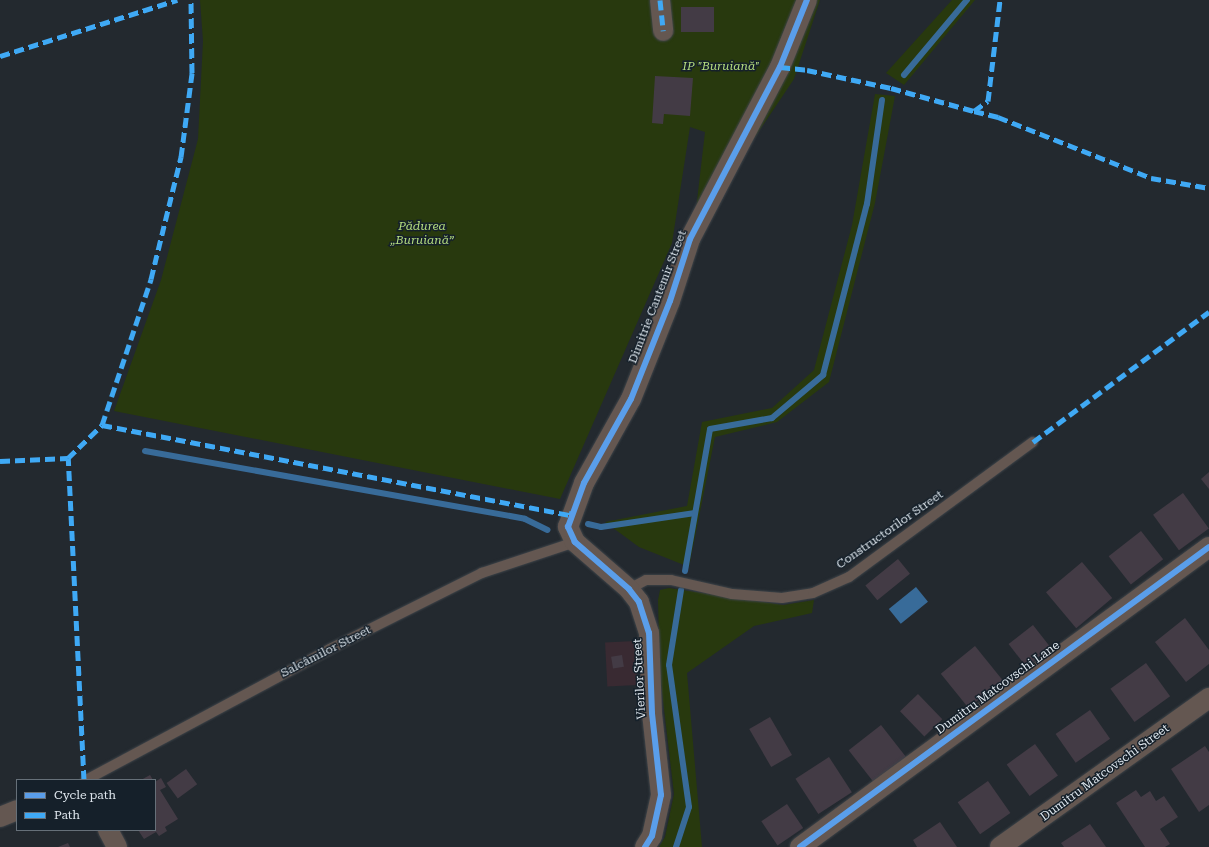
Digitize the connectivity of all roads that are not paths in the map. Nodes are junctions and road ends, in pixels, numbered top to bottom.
1 (660, 0) edge
2 (807, 0) edge
3 (664, 31) dead end
4 (1033, 442) dead end
5 (575, 542) junction
6 (1209, 548) edge
7 (630, 589) junction
8 (1209, 698) edge
9 (88, 779) edge
10 (16, 810) edge
11 (0, 817) edge
12 (109, 831) edge
13 (117, 847) edge
14 (645, 847) edge
15 (800, 847) edge
16 (1000, 847) edge

1 - 3 street
2 - 5 street, Dimitrie Cantemir Street
4 - 7 lane, Constructorilor Street
5 - 7 street, Vierilor Street
5 - 9 lane, Salcâmilor Street
6 - 15 street, Dumitru Matcovschi Lane
7 - 14 street, Vierilor Street
8 - 16 street, Dumitru Matcovschi Street
10 - 11 street
12 - 13 street

